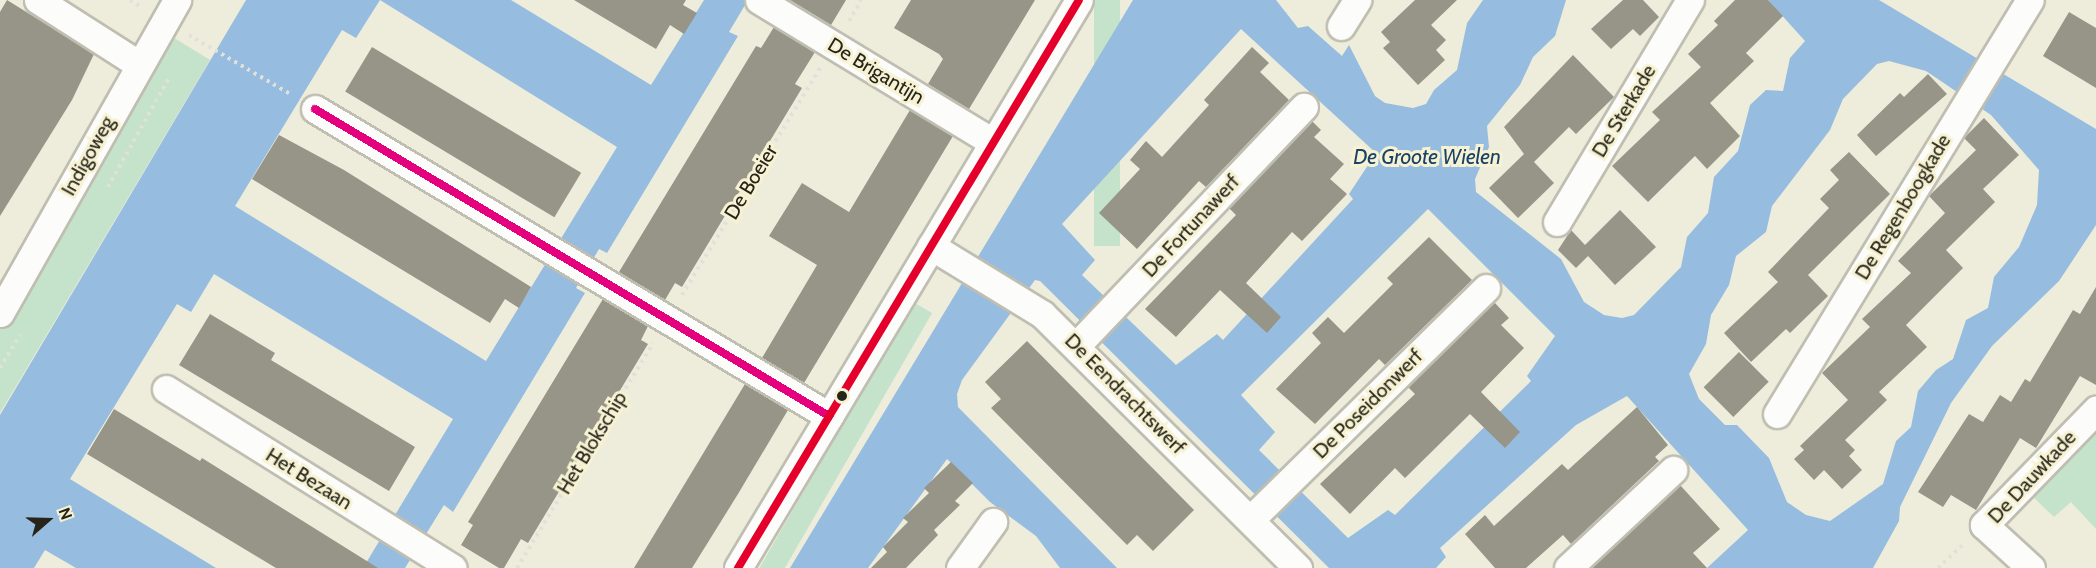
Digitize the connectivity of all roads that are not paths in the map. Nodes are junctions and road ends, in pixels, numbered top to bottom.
1 (38, 0) edge
2 (177, 0) edge
3 (759, 0) edge
4 (1079, 0) edge
5 (1357, 0) edge
6 (1690, 0) edge
7 (2030, 0) edge
8 (1341, 26) dead end
9 (138, 64) junction
10 (1304, 107) dead end
11 (315, 109) road end
12 (993, 142) junction
13 (1557, 222) dead end
14 (931, 246) junction
15 (1486, 288) dead end
16 (0, 313) edge
17 (1081, 340) junction
18 (166, 389) dead end
19 (2096, 410) edge
20 (1777, 414) dead end
21 (829, 416) junction
22 (1673, 470) dead end
23 (1254, 516) junction
24 (993, 522) dead end
25 (444, 562) edge
26 (738, 568) edge
27 (960, 568) edge
28 (1298, 568) edge
29 (1568, 568) edge
30 (2031, 568) edge

1 - 9 street
2 - 9 street, Indigoweg
3 - 12 street, De Brigantijn
4 - 12 street
5 - 8 street
6 - 13 street, De Sterkade
7 - 20 street, De Regenboogkade
9 - 16 street, Indigoweg
10 - 17 street, De Fortunawerf
11 - 21 street
12 - 14 street
14 - 17 street, De Eendrachtswerf
14 - 21 street
15 - 23 street, De Poseidonwerf
17 - 23 street, De Eendrachtswerf
18 - 25 street, Het Bezaan
19 - 30 street, De Dauwkade
21 - 26 street
22 - 29 street
23 - 28 street, De Eendrachtswerf
24 - 27 street

